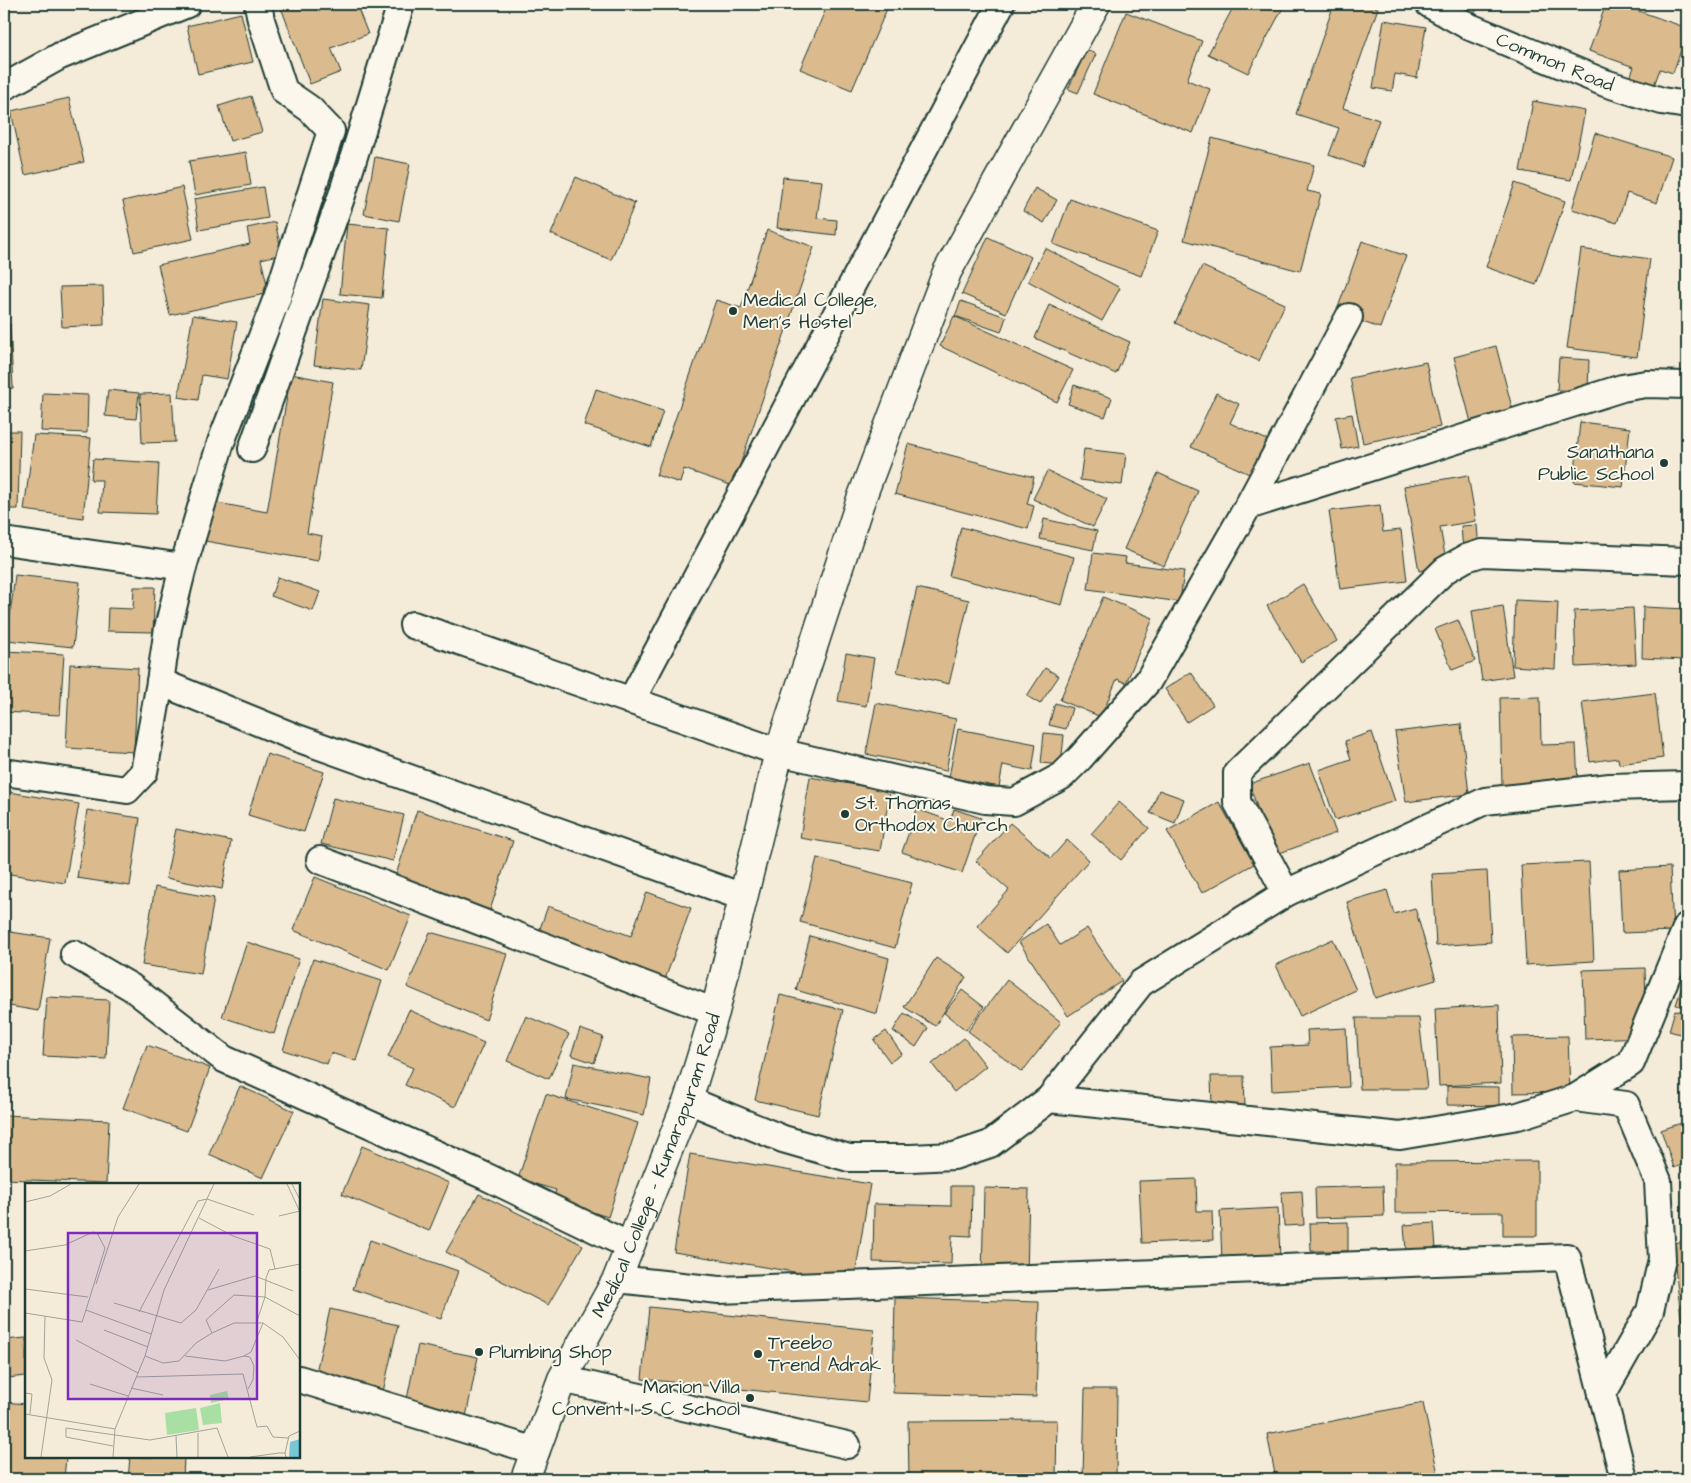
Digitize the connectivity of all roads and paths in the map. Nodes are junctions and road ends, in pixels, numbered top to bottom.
1 (187, 4) edge
2 (258, 4) edge
3 (401, 4) edge
4 (1001, 4) edge
5 (1096, 4) edge
6 (1429, 4) edge
7 (4, 87) edge
8 (1687, 105) edge
9 (1349, 317) dead end
10 (1687, 385) edge
11 (252, 449) dead end
12 (1248, 506) junction
13 (4, 541) edge
14 (1687, 560) edge
15 (183, 566) junction
16 (413, 625) dead end
17 (160, 682) junction
18 (631, 701) junction
19 (779, 752) junction
20 (4, 772) edge
21 (1687, 783) edge
22 (320, 860) dead end
23 (1286, 893) junction
24 (743, 897) junction
25 (1687, 926) edge
26 (74, 954) dead end
27 (715, 1012) junction
28 (1575, 1098) junction
29 (1049, 1099) junction
30 (688, 1100) junction
31 (630, 1246) junction
32 (617, 1279) junction
33 (300, 1379) edge
34 (562, 1379) junction
35 (1602, 1395) junction
36 (847, 1445) dead end
37 (536, 1451) junction
38 (525, 1479) edge
39 (1624, 1479) edge

1 - 7 street
2 - 15 street
3 - 11 street
4 - 18 street
5 - 19 main road, Medical College - Kumarapuram Road
6 - 8 street, Common Road
9 - 12 street
10 - 12 street
12 - 19 street
13 - 15 street
14 - 23 street
15 - 17 street
16 - 18 street
17 - 20 street
17 - 24 street
18 - 19 street
19 - 24 main road, Medical College - Kumarapuram Road
21 - 23 street
22 - 27 street
23 - 29 street
24 - 27 main road, Medical College - Kumarapuram Road
25 - 28 street
26 - 31 street
27 - 30 main road, Medical College - Kumarapuram Road
28 - 29 street
28 - 35 street
29 - 30 street
30 - 31 main road, Medical College - Kumarapuram Road
31 - 32 main road, Medical College - Kumarapuram Road
32 - 34 main road, Medical College - Kumarapuram Road
32 - 35 street
33 - 37 street
34 - 36 street
34 - 37 main road, Medical College - Kumarapuram Road
35 - 39 street
37 - 38 main road, Medical College - Kumarapuram Road

